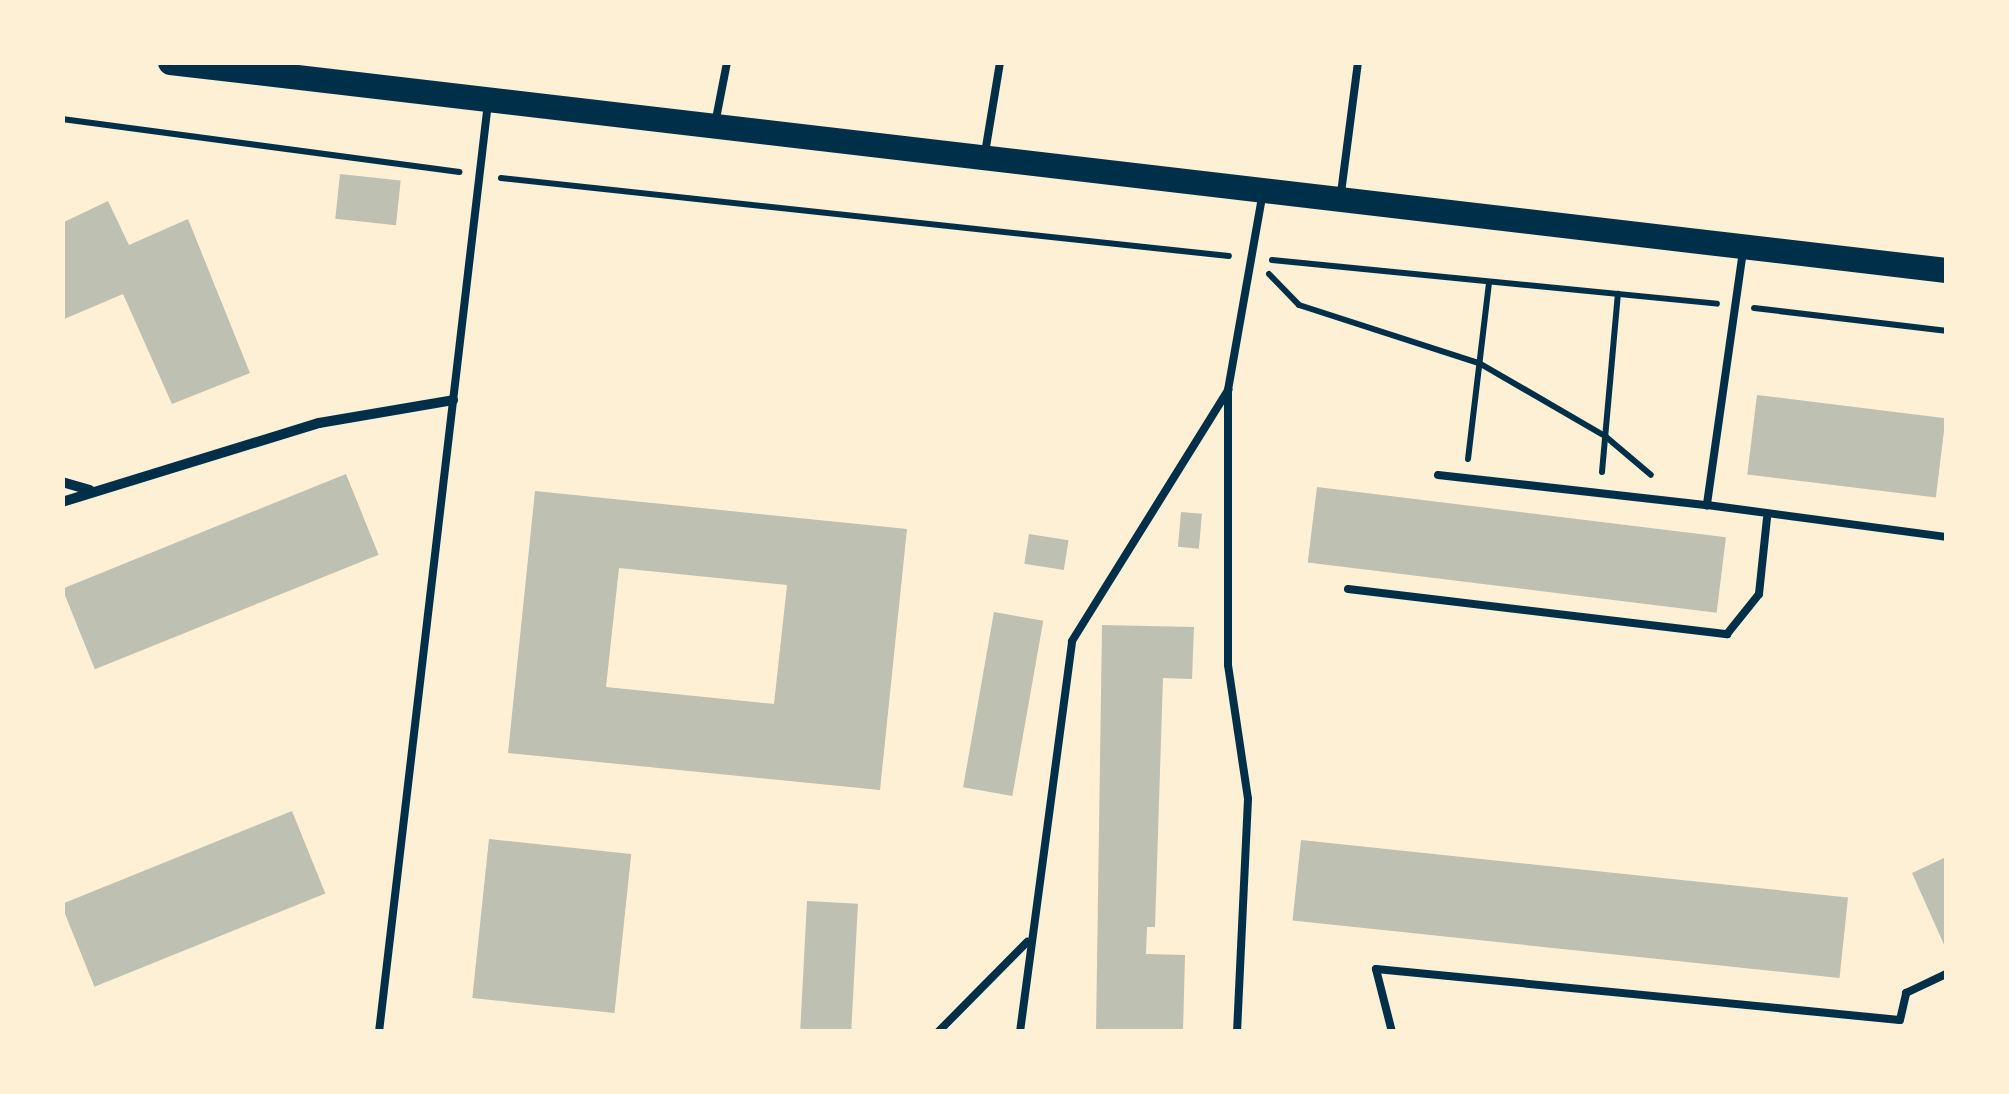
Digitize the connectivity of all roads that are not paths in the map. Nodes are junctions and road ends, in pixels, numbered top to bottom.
1 (170, 62) edge
2 (727, 62) edge
3 (1000, 62) edge
4 (1358, 62) edge
5 (488, 104) junction
6 (714, 128) junction
7 (984, 158) junction
8 (1262, 192) junction
9 (1340, 202) junction
10 (1744, 247) junction
11 (1946, 270) edge
12 (1228, 390) junction
13 (453, 400) junction
14 (1438, 475) dead end
15 (62, 482) edge
16 (90, 490) junction
17 (62, 502) edge
18 (1706, 505) junction
19 (1767, 518) junction
20 (1946, 536) edge
21 (1348, 588) dead end
22 (1027, 942) junction
23 (1946, 974) edge
24 (379, 1032) edge
25 (938, 1032) edge
26 (1020, 1032) edge
27 (1237, 1032) edge
28 (1392, 1032) edge

1 - 5 main road
2 - 6 lane
3 - 7 lane
4 - 9 lane
5 - 6 main road
5 - 13 lane
6 - 7 main road
7 - 8 main road
8 - 9 main road
8 - 12 lane
9 - 10 main road
10 - 11 main road
10 - 18 lane
12 - 22 lane
12 - 27 lane
13 - 16 street
13 - 24 lane
14 - 18 lane
15 - 16 street
16 - 17 street
18 - 19 lane
19 - 20 lane
19 - 21 lane
22 - 25 lane
22 - 26 lane
23 - 28 lane

